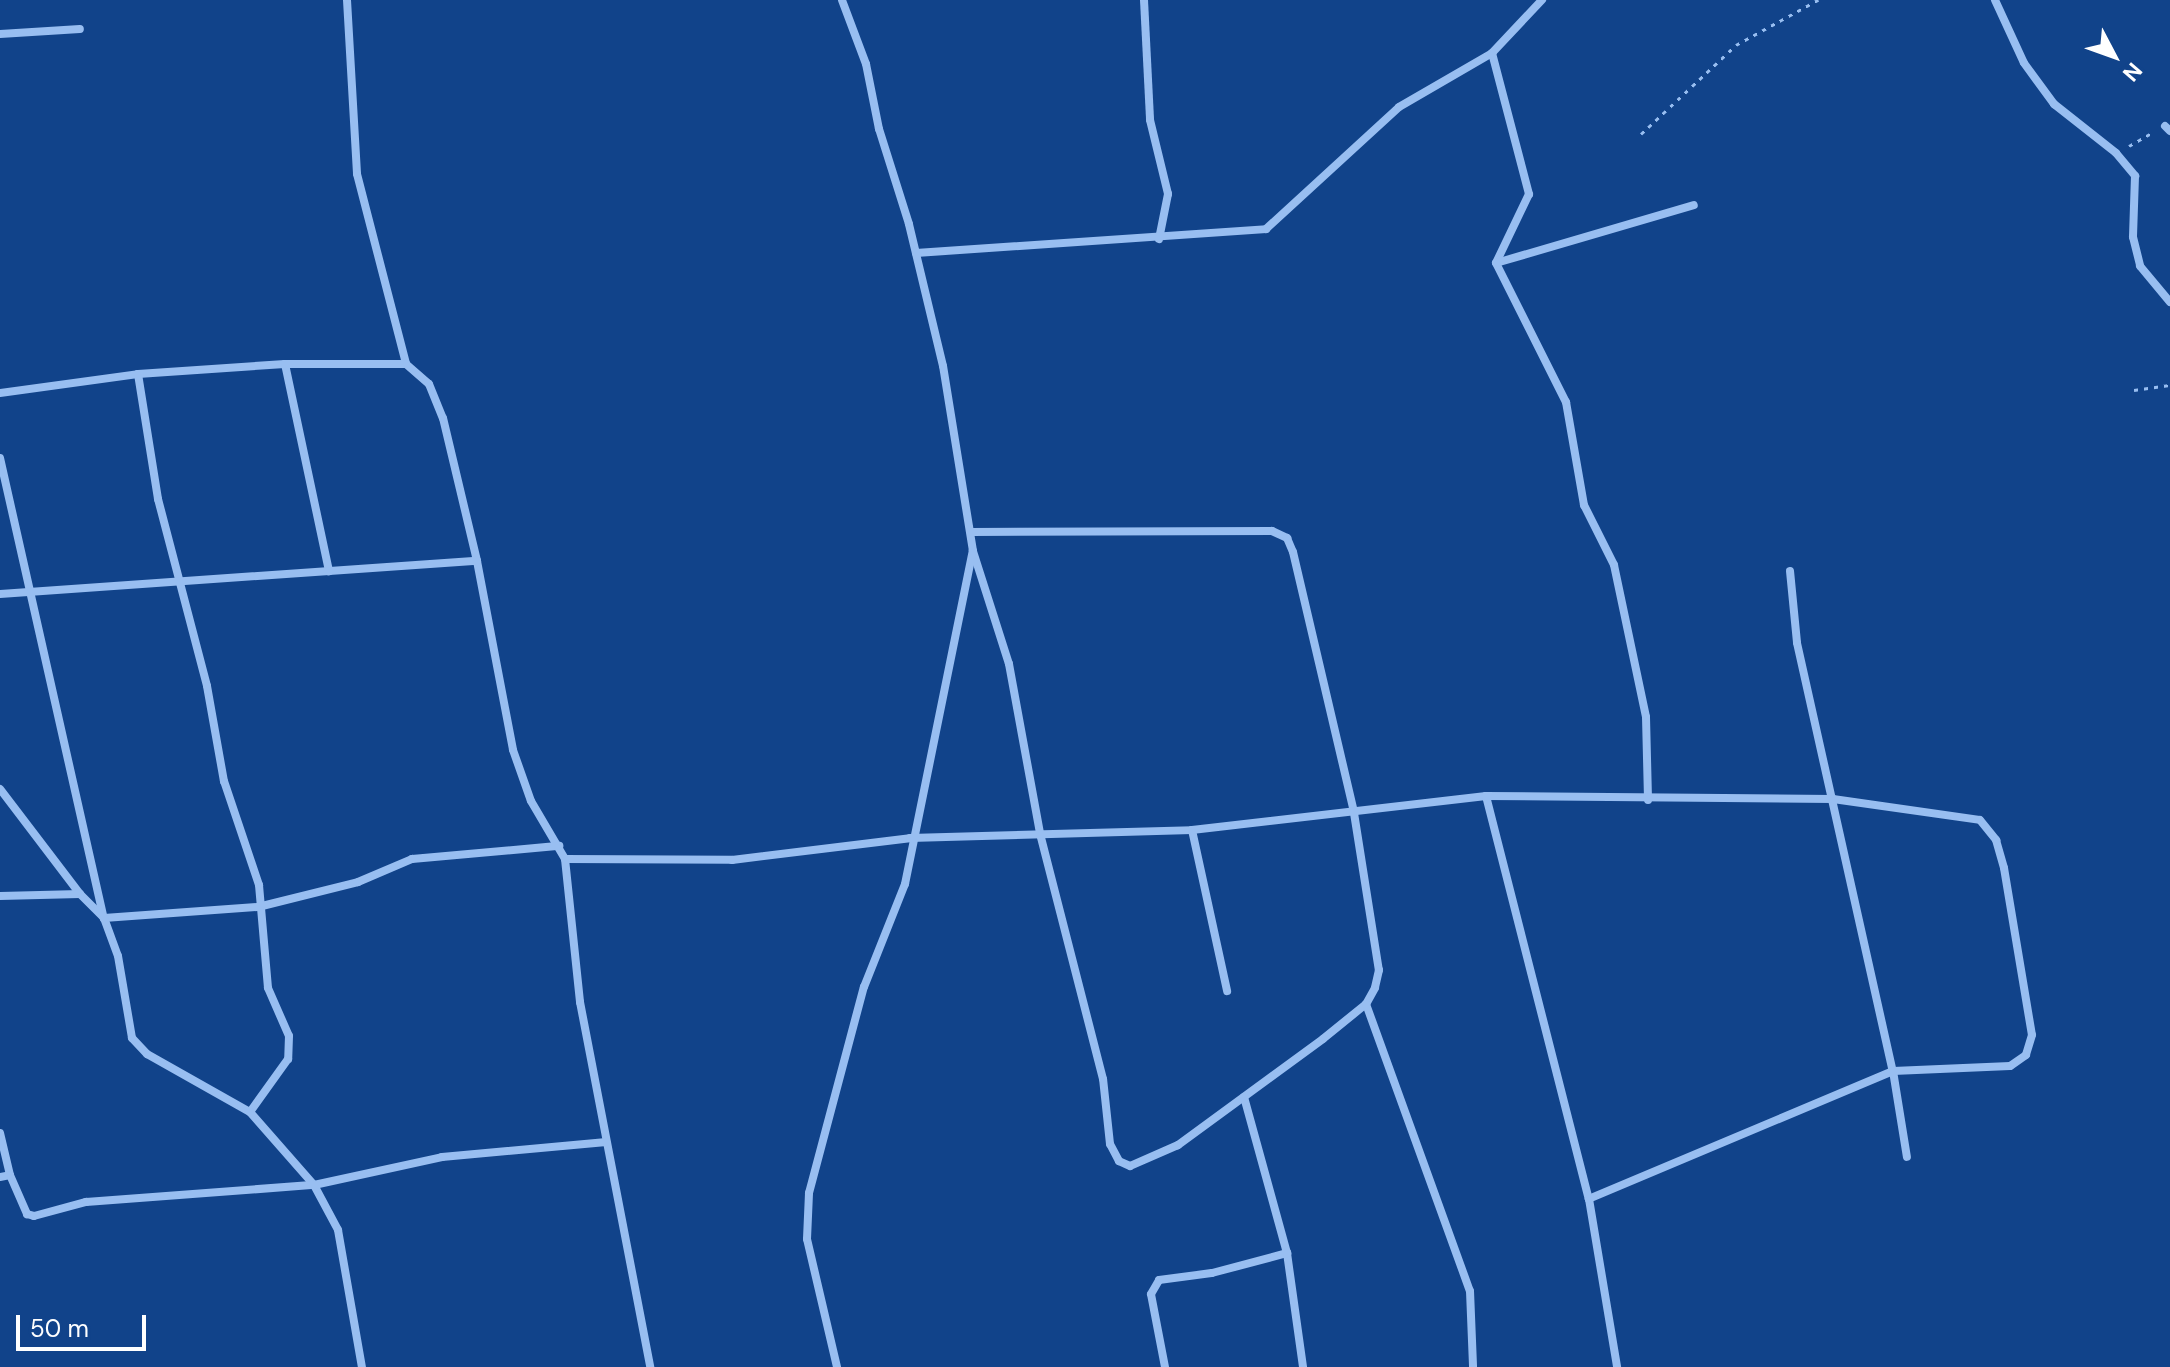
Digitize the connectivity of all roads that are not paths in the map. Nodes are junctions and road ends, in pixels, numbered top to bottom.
1 (347, 0) edge
2 (842, 0) edge
3 (1144, 0) edge
4 (1542, 0) edge
5 (1995, 0) edge
6 (80, 29) dead end
7 (0, 34) edge
8 (1492, 53) junction
9 (1694, 205) dead end
10 (1159, 239) junction
11 (916, 253) junction
12 (1496, 263) junction
13 (2170, 302) edge
14 (285, 364) junction
15 (406, 364) junction
16 (138, 374) junction
17 (0, 393) edge
18 (0, 458) edge
19 (971, 532) junction
20 (973, 551) junction
21 (477, 561) junction
22 (329, 571) junction
23 (1790, 571) dead end
24 (177, 582) junction
25 (30, 592) junction
26 (0, 594) edge
27 (0, 789) edge
28 (1486, 796) junction
29 (1833, 799) junction
30 (1648, 800) junction
31 (1354, 813) junction
32 (1192, 830) junction
33 (1040, 833) junction
34 (910, 838) junction
35 (559, 846) junction
36 (565, 859) junction
37 (80, 894) junction
38 (0, 896) edge
39 (258, 907) junction
40 (104, 918) junction
41 (1227, 991) dead end
42 (1366, 1004) junction
43 (1893, 1071) junction
44 (1244, 1097) junction
45 (250, 1112) junction
46 (0, 1133) edge
47 (606, 1142) junction
48 (1907, 1157) dead end
49 (10, 1175) junction
50 (0, 1177) edge
51 (314, 1185) junction
52 (1589, 1199) junction
53 (1287, 1253) junction
54 (362, 1367) edge
55 (650, 1367) edge
56 (837, 1367) edge
57 (1165, 1367) edge
58 (1303, 1367) edge
59 (1473, 1367) edge
60 (1617, 1367) edge

1 - 15 street
2 - 11 street
3 - 10 street
4 - 8 street
5 - 13 street
6 - 7 street
8 - 10 street
8 - 12 street
9 - 12 street
10 - 11 street
11 - 19 street
12 - 30 street
14 - 15 street
14 - 16 street
14 - 22 street
15 - 21 street
16 - 17 street
16 - 24 street
18 - 25 street
19 - 20 street
19 - 31 street
20 - 33 street
20 - 34 street
21 - 22 street
21 - 35 street
22 - 24 street
23 - 29 street
24 - 25 street
24 - 39 street
25 - 26 street
25 - 40 street
27 - 37 street
28 - 30 street
28 - 31 street
28 - 52 street
29 - 30 street
29 - 43 street
29 - 43 street
31 - 32 street
31 - 42 street
32 - 33 street
32 - 41 street
33 - 34 street
33 - 44 street
34 - 36 street
34 - 56 street
35 - 36 street
35 - 39 street
36 - 47 street
37 - 38 street
37 - 40 street
39 - 40 street
39 - 45 street
40 - 45 street
42 - 44 street
42 - 59 street
43 - 48 street
43 - 52 street
44 - 53 street
45 - 51 street
46 - 49 street
47 - 51 street
47 - 55 street
49 - 50 street
49 - 51 street
51 - 54 street
52 - 60 street
53 - 57 street
53 - 58 street

